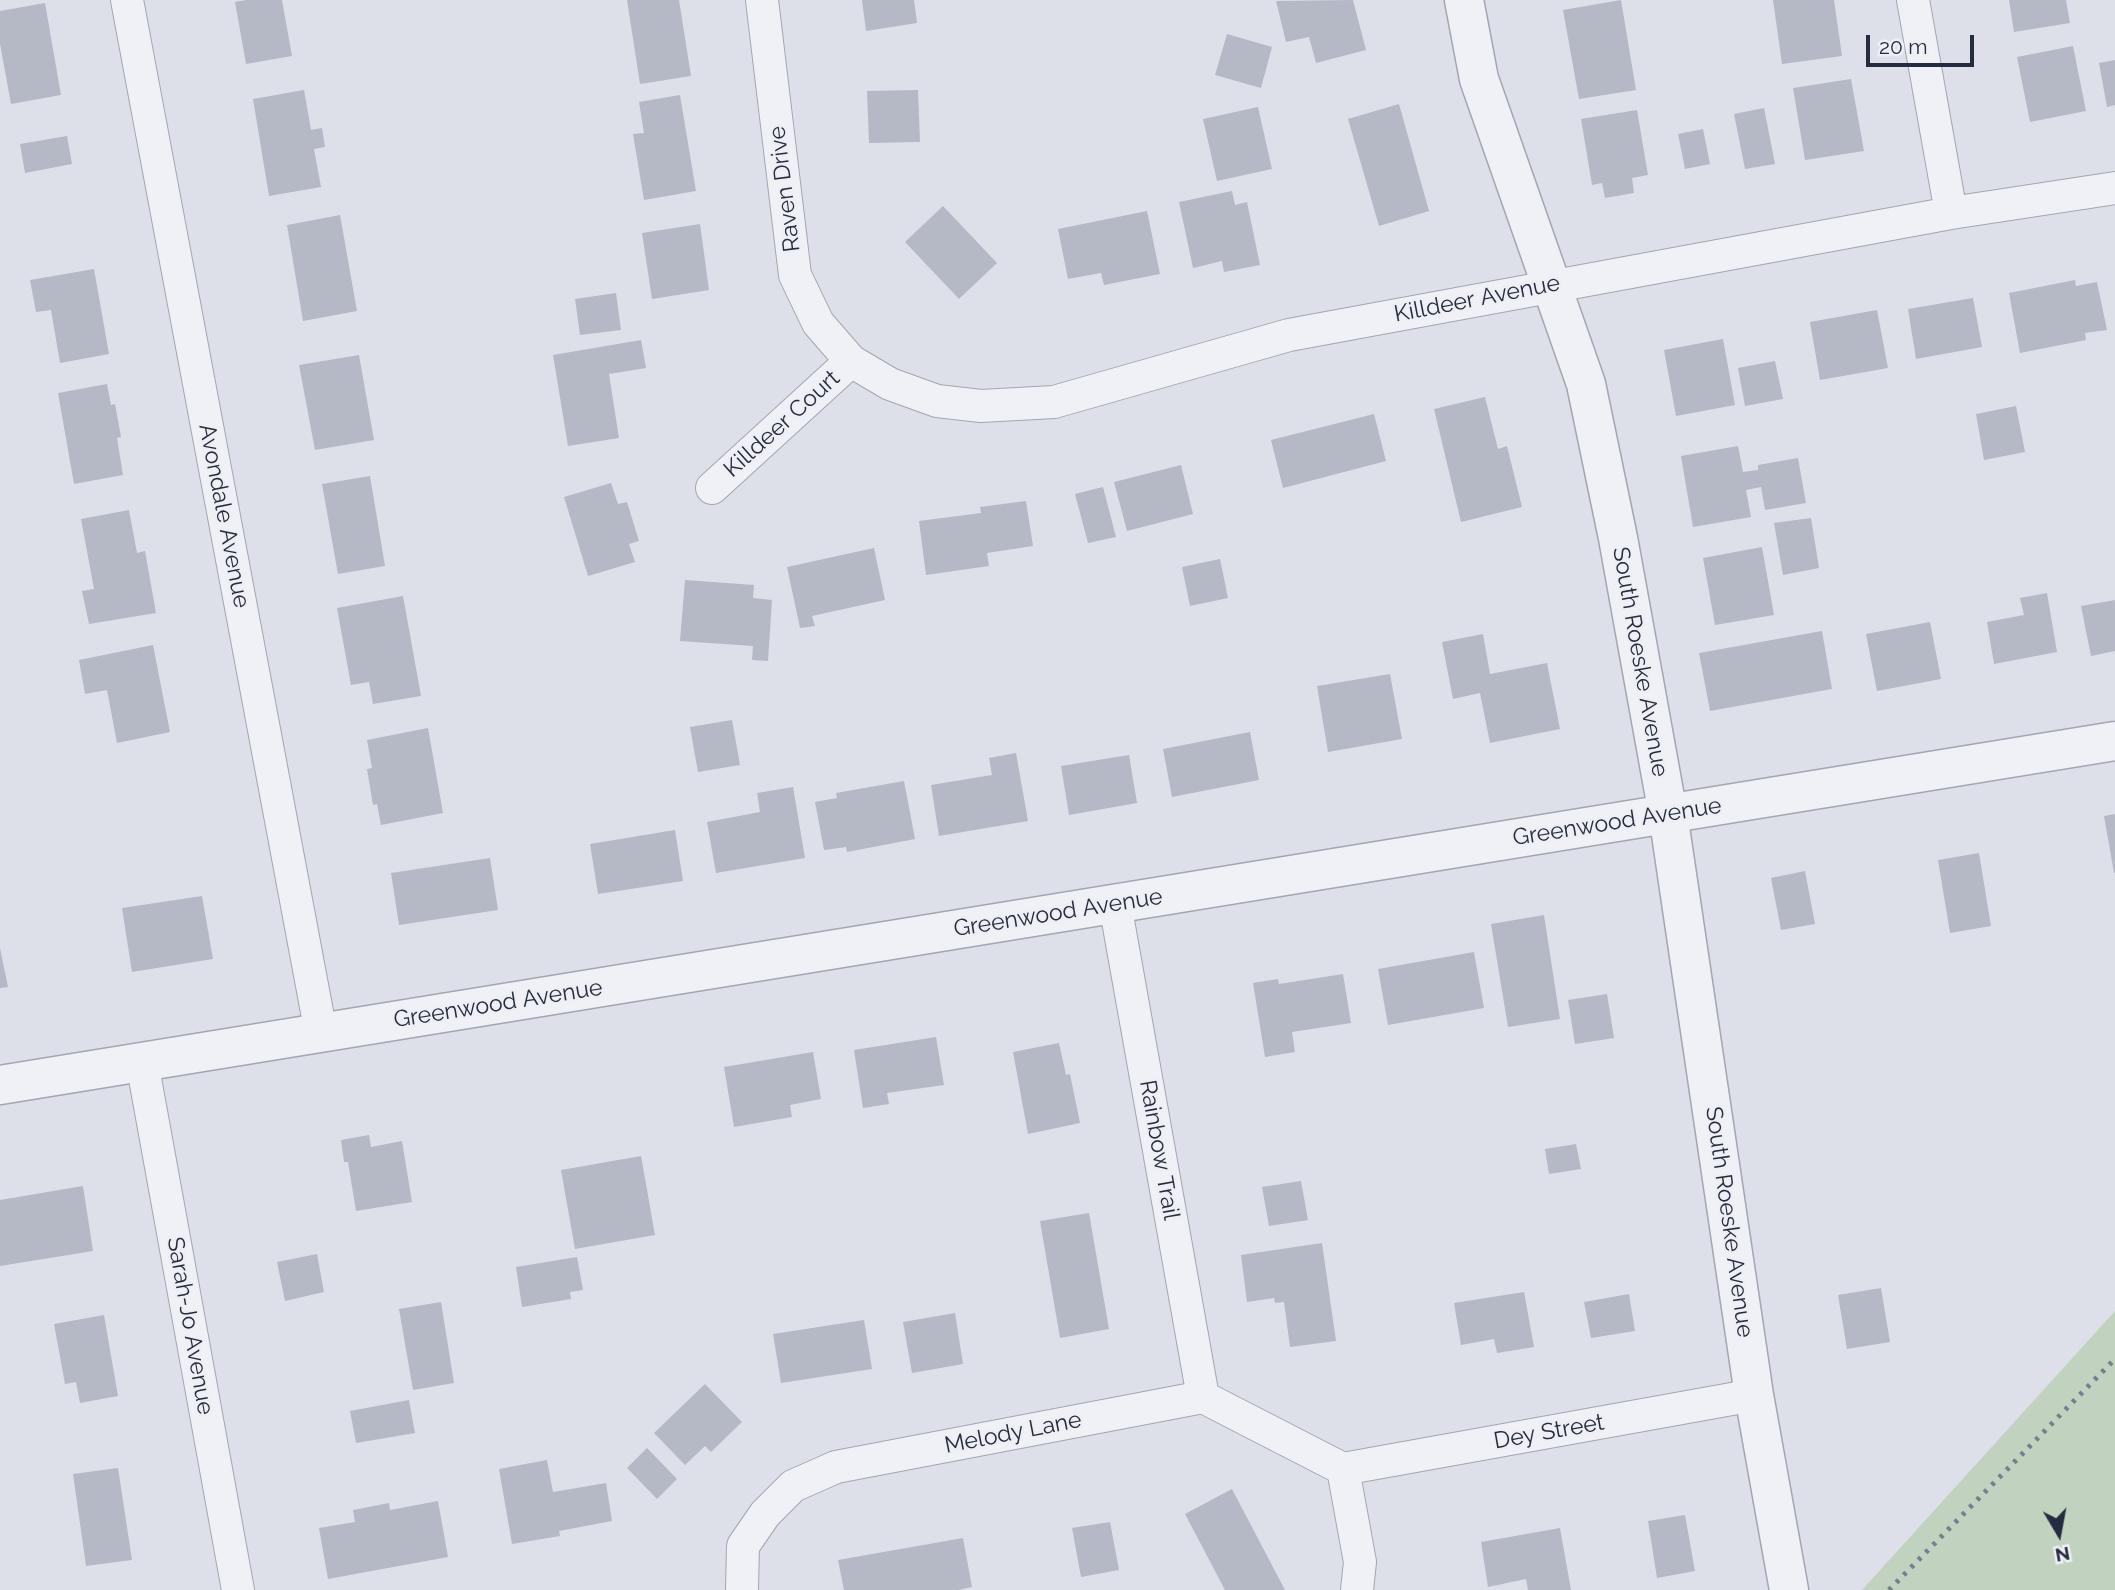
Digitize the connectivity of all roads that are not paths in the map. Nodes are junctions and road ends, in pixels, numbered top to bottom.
1 (127, 0) edge
2 (762, 0) edge
3 (1464, 0) edge
4 (1913, 0) edge
5 (2115, 188) edge
6 (1951, 213) junction
7 (1551, 285) junction
8 (852, 361) junction
9 (712, 488) dead end
10 (2115, 741) edge
11 (1668, 814) junction
12 (1115, 904) junction
13 (321, 1033) junction
14 (142, 1062) junction
15 (0, 1085) edge
16 (1754, 1395) junction
17 (1203, 1397) junction
18 (1343, 1469) junction
19 (237, 1590) edge
20 (743, 1590) edge
21 (1357, 1590) edge
22 (1789, 1590) edge

1 - 13 street, Avondale Avenue
2 - 8 street, Raven Drive
3 - 7 street, South Roeske Avenue
4 - 6 street
5 - 6 street, Killdeer Avenue
6 - 7 street, Killdeer Avenue
7 - 8 street, Killdeer Avenue
7 - 11 street, South Roeske Avenue
8 - 9 street, Killdeer Court
10 - 11 street, Greenwood Avenue
11 - 12 street, Greenwood Avenue
11 - 16 street, South Roeske Avenue
12 - 13 street, Greenwood Avenue
12 - 17 street, Rainbow Trail
13 - 14 street, Greenwood Avenue
14 - 15 street, Greenwood Avenue
14 - 19 street, Sarah-Jo Avenue
16 - 18 street, Dey Street
16 - 22 street, South Roeske Avenue
17 - 18 street
17 - 20 street, Melody Lane
18 - 21 street

